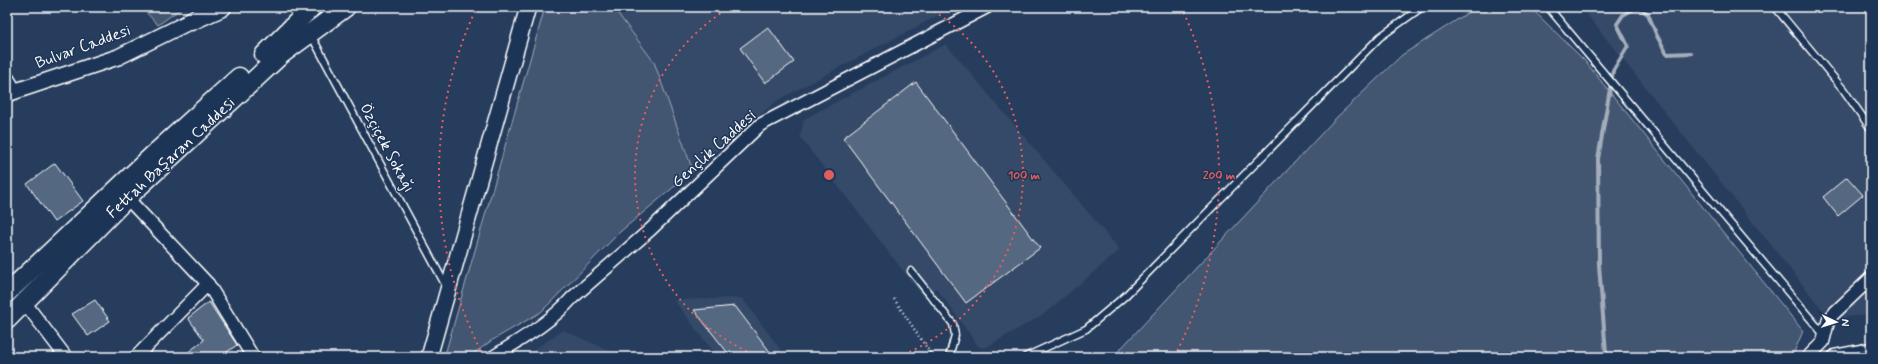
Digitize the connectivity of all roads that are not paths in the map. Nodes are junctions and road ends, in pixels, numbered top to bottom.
1 (208, 7) edge
2 (222, 7) edge
3 (346, 7) edge
4 (528, 7) edge
5 (987, 7) edge
6 (1422, 7) edge
7 (1548, 7) edge
8 (1775, 7) edge
9 (328, 13) edge
10 (191, 21) junction
11 (307, 22) edge
12 (7, 77) edge
13 (11, 92) edge
14 (1871, 129) edge
15 (127, 198) junction
16 (911, 271) dead end
17 (1871, 278) edge
18 (208, 284) junction
19 (448, 290) junction
20 (7, 293) edge
21 (25, 302) junction
22 (7, 320) edge
23 (1824, 336) junction
24 (1871, 346) edge
25 (249, 355) edge
26 (66, 357) edge
27 (136, 357) edge
28 (429, 357) edge
29 (492, 357) edge
30 (950, 357) edge
31 (1025, 357) edge
32 (1808, 357) edge
33 (1830, 357) edge

1 - 10 street
2 - 10 main road
3 - 9 main road, Fettah Başaran Caddesi
4 - 19 street
5 - 29 street, Gençlik Caddesi
6 - 31 lane
7 - 23 lane
8 - 14 lane
9 - 11 main road, Fettah Başaran Caddesi
10 - 13 street, Bulvar Caddesi
11 - 15 main road, Fettah Başaran Caddesi
11 - 19 lane, Özçiçek Sokağı
11 - 20 main road, Fettah Başaran Caddesi
12 - 13 street
15 - 18 street
15 - 21 main road, Fettah Başaran Caddesi
16 - 30 lane
17 - 23 street
18 - 25 street
18 - 27 street
19 - 28 street
21 - 22 main road, Fettah Başaran Caddesi
21 - 26 street
23 - 32 street
24 - 33 lane

